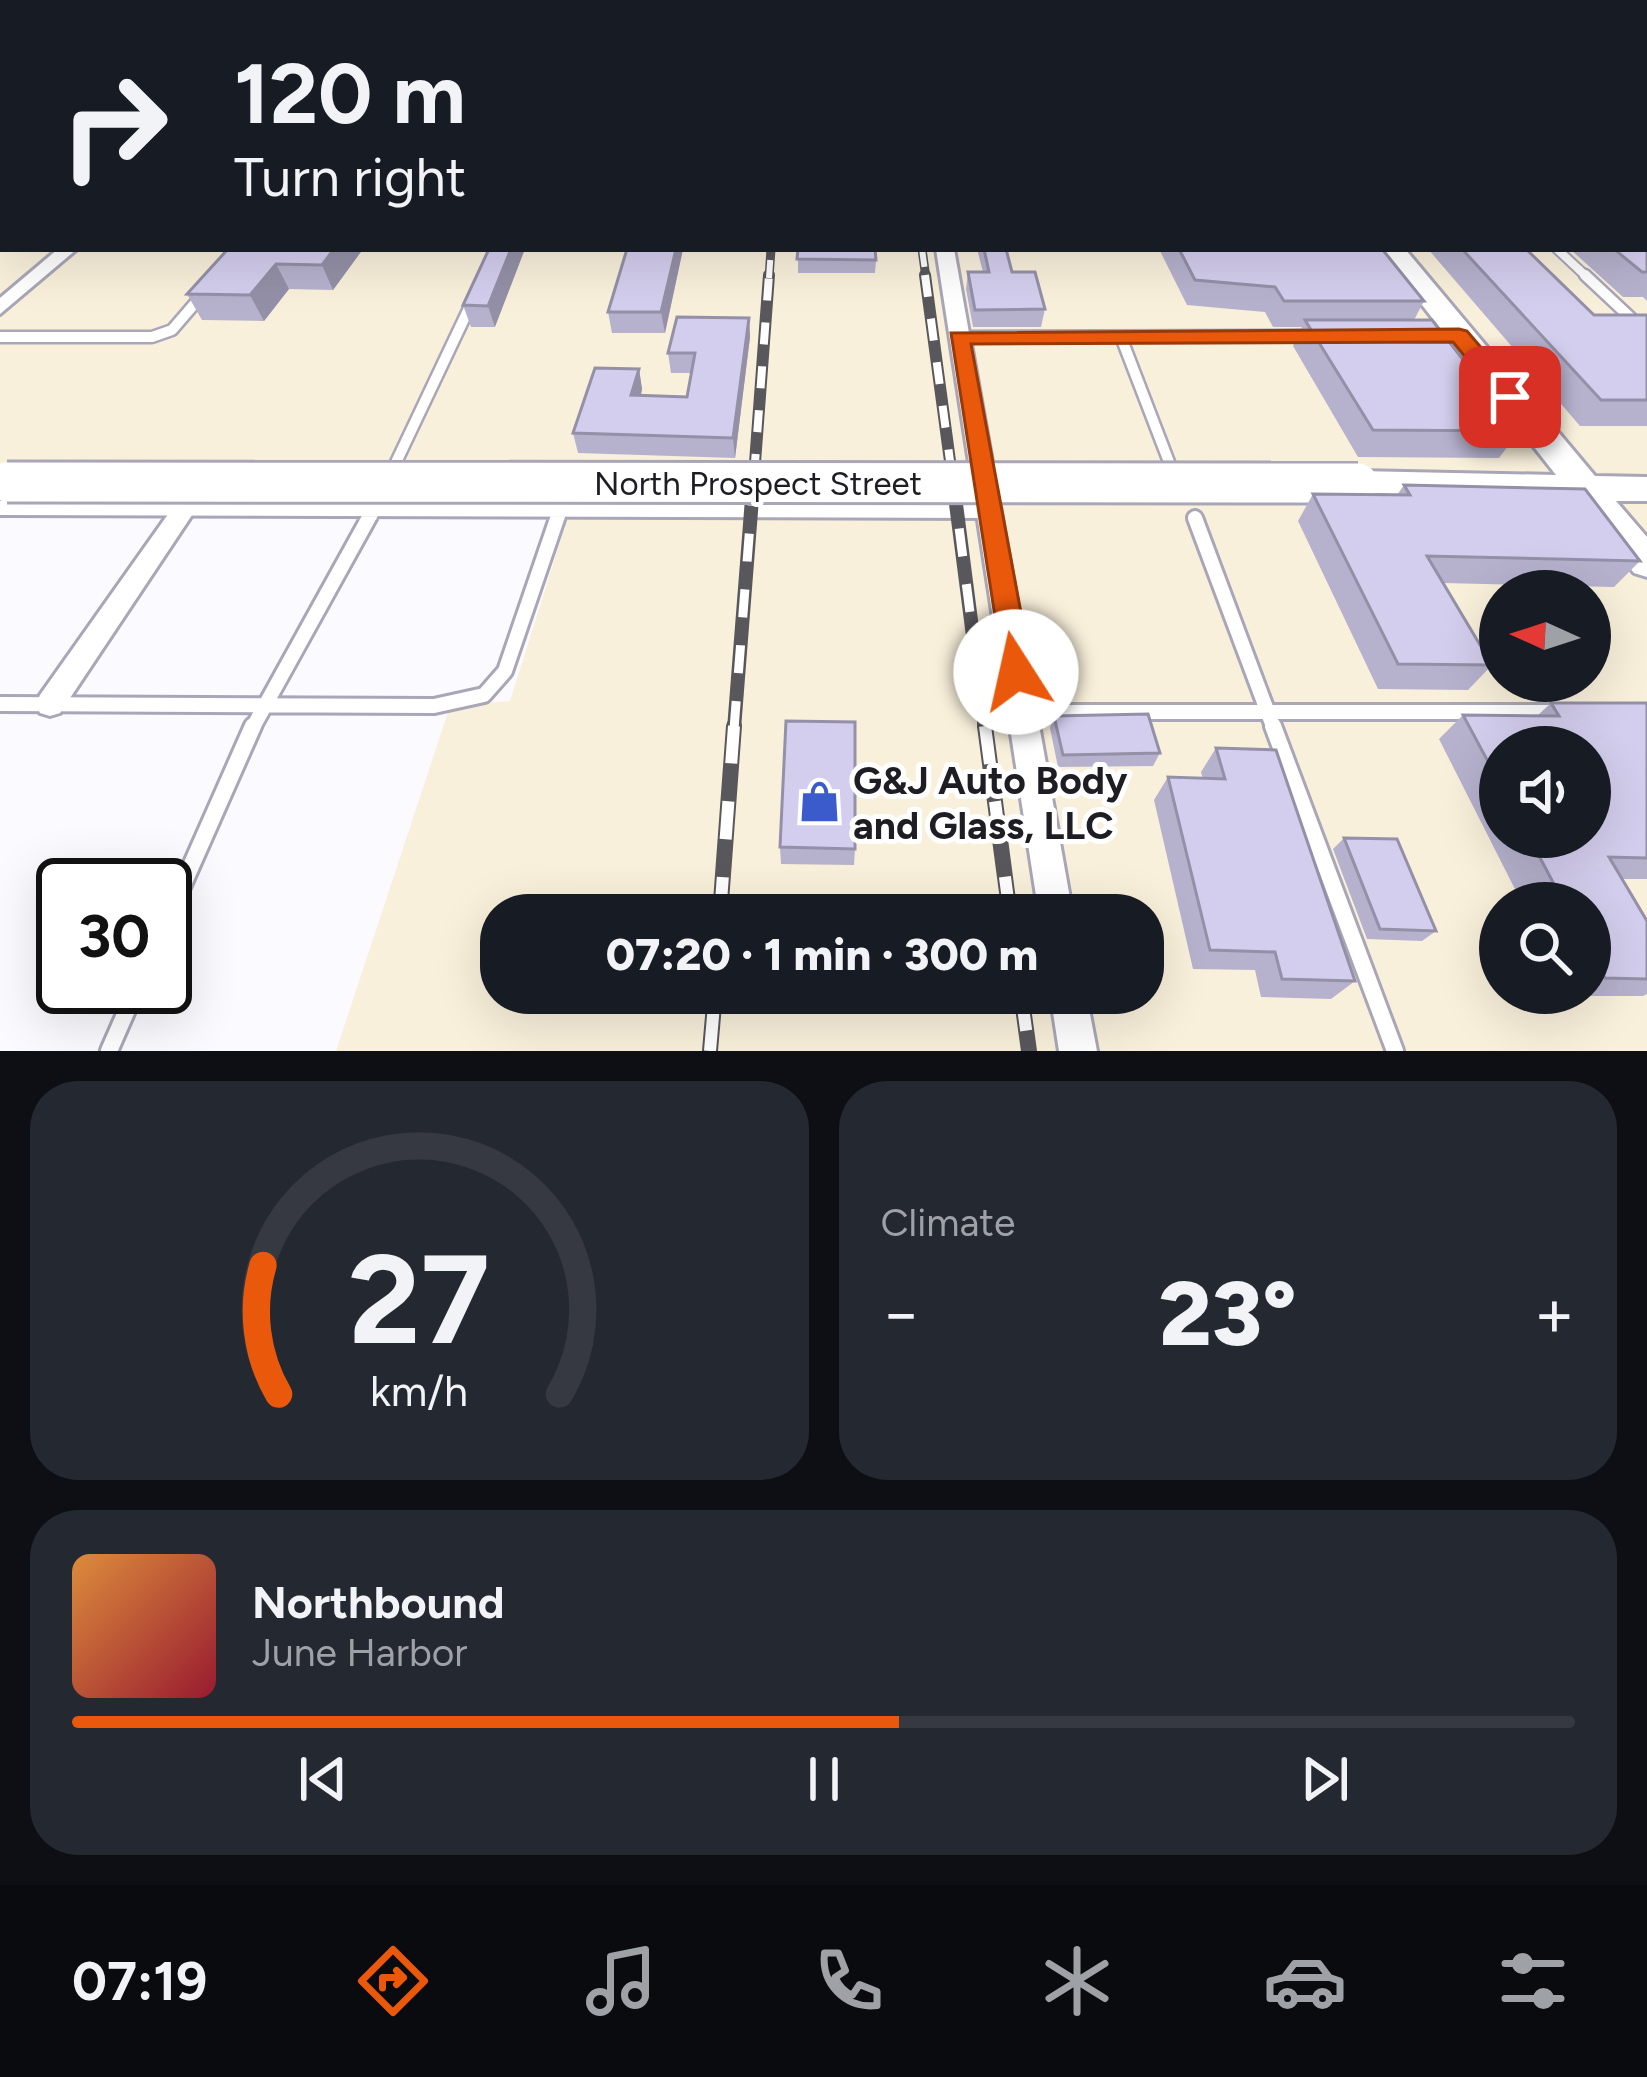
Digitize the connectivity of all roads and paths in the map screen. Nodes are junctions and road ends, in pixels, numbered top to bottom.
1 (65, 252) edge
2 (945, 252) edge
3 (1393, 252) edge
4 (1560, 252) edge
5 (211, 284) edge
6 (476, 292) edge
7 (0, 308) edge
8 (1647, 332) edge
9 (1324, 336) edge
10 (959, 337) junction
11 (1121, 337) junction
12 (0, 338) edge
13 (1169, 462) dead end
14 (1587, 489) junction
15 (1647, 489) edge
16 (2, 491) edge
17 (374, 508) junction
18 (184, 509) junction
19 (560, 511) junction
20 (988, 511) junction
21 (1195, 518) dead end
22 (1647, 563) edge
23 (0, 704) edge
24 (50, 704) junction
25 (263, 704) junction
26 (1023, 712) junction
27 (1268, 712) junction
28 (1576, 712) edge
29 (192, 864) edge
30 (1053, 894) edge
31 (125, 1014) edge
32 (1072, 1014) edge
33 (109, 1051) edge
34 (1078, 1051) edge
35 (1394, 1051) edge

1 - 7 street
2 - 10 street
3 - 14 main road
4 - 8 lane
5 - 12 lane
6 - 17 lane
9 - 11 lane
10 - 11 lane
10 - 20 street
11 - 13 lane
14 - 15 main road, North Prospect Street
14 - 16 main road, North Prospect Street, bridge
14 - 22 main road
16 - 18 lane
17 - 18 lane
17 - 19 lane
17 - 25 lane
18 - 24 street
19 - 20 lane
19 - 25 lane
20 - 26 street
21 - 27 lane
23 - 24 lane
24 - 25 lane
25 - 29 lane
26 - 27 lane
26 - 30 street
27 - 28 lane
27 - 35 lane
31 - 33 lane
32 - 34 street

